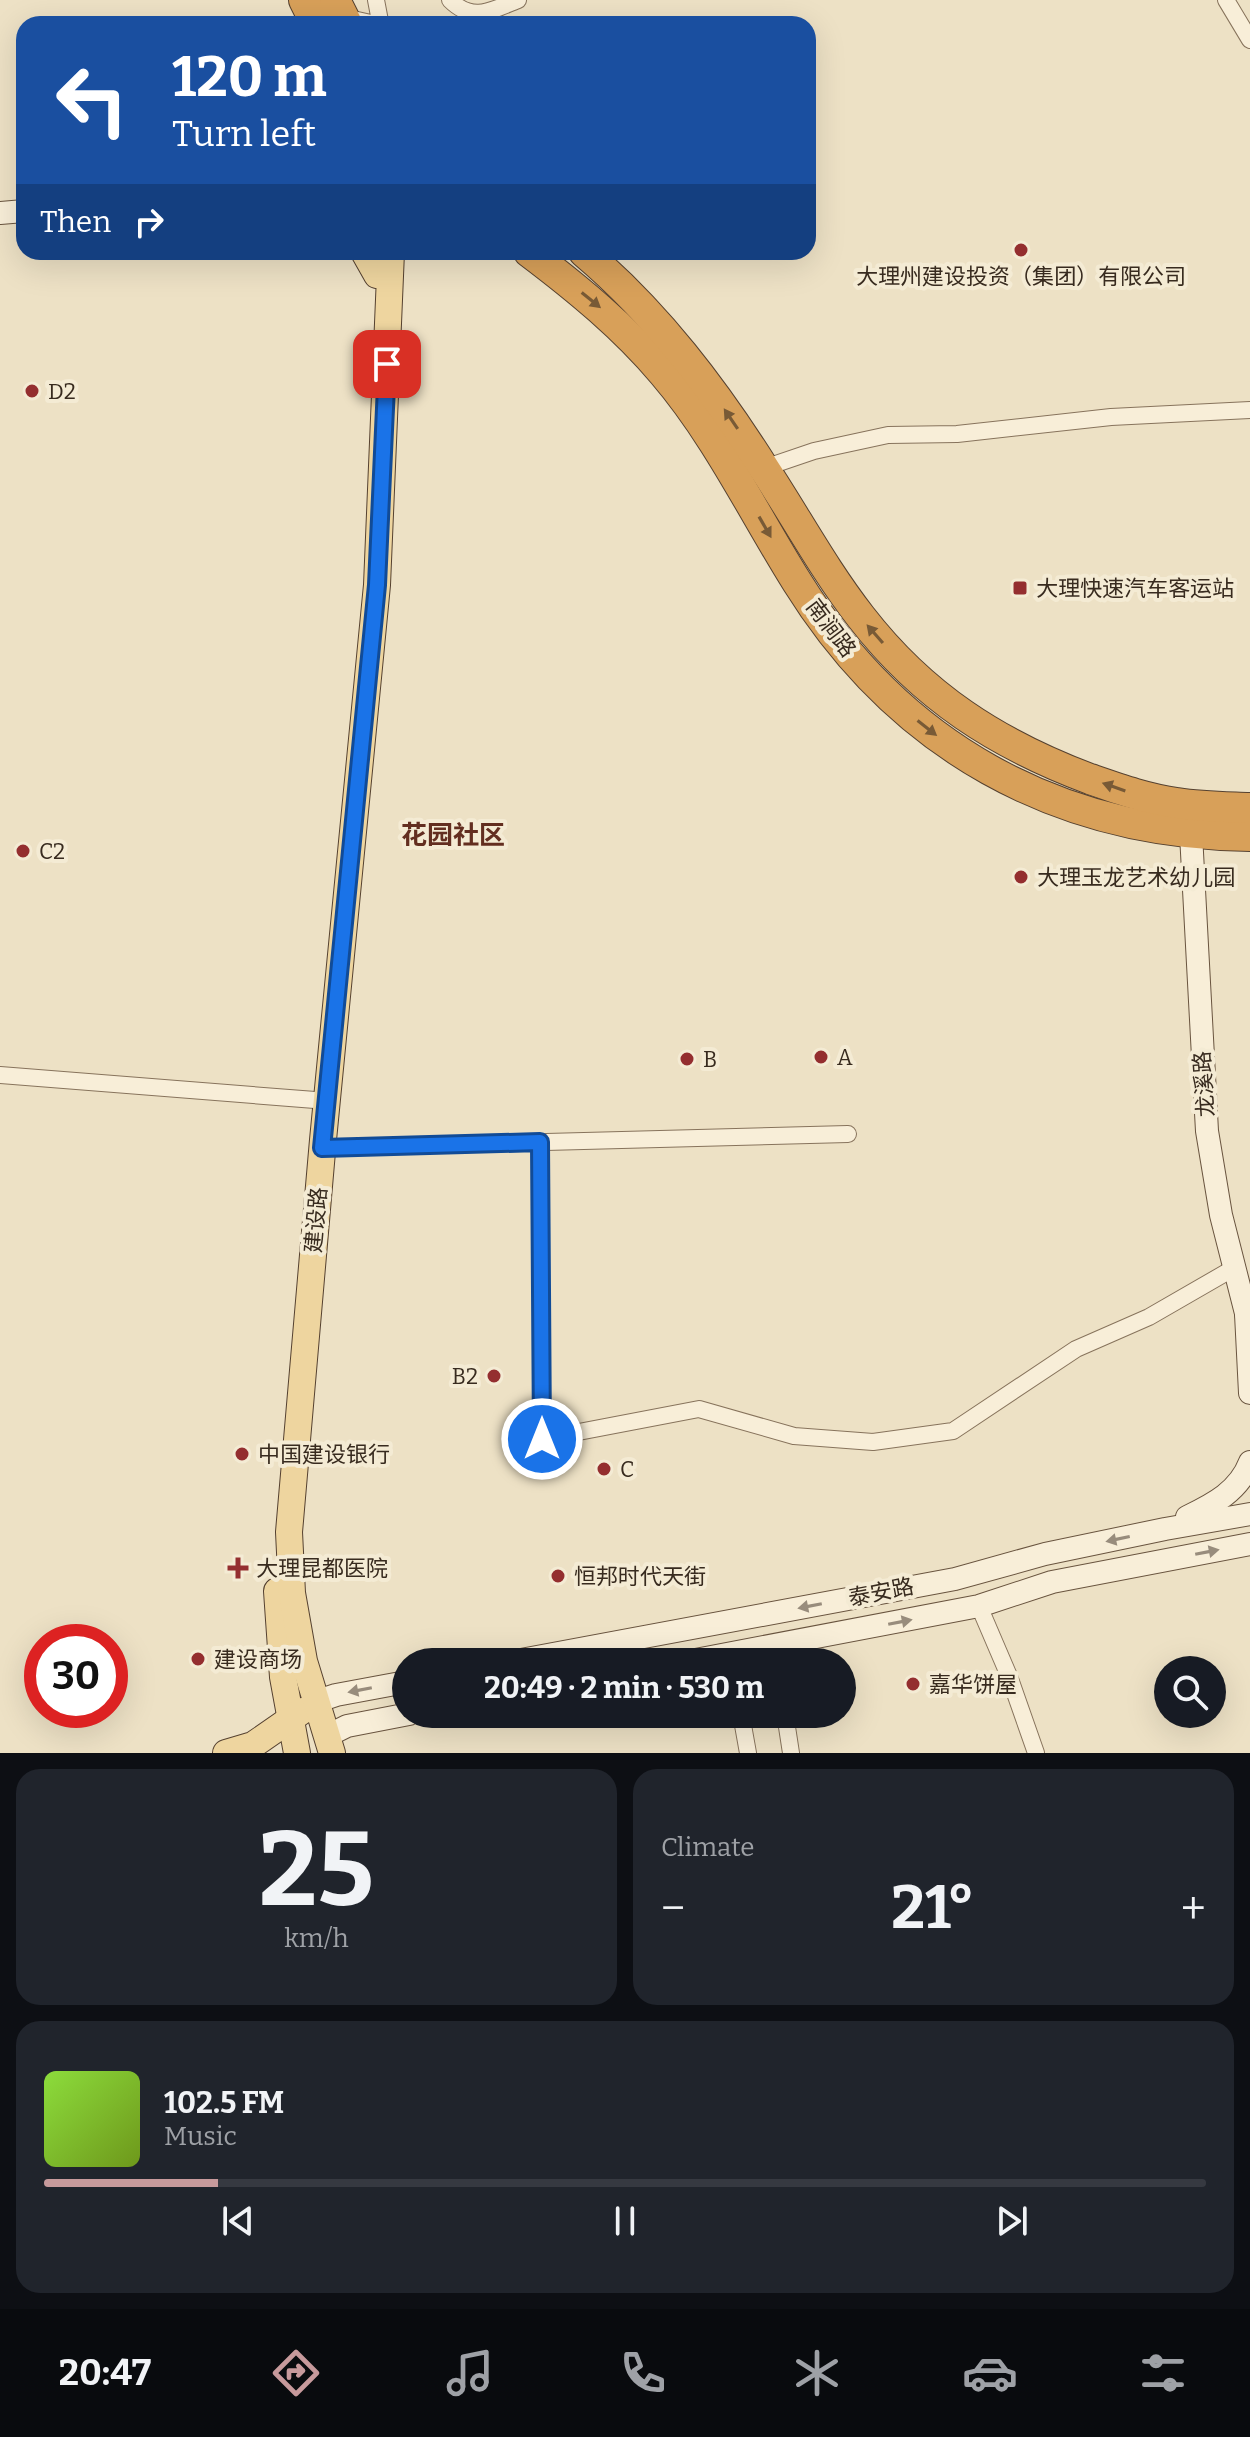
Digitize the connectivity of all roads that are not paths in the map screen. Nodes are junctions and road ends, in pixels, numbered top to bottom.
1 (304, 0) edge
2 (376, 0) edge
3 (450, 0) edge
4 (518, 0) edge
5 (1226, 0) edge
6 (343, 16) edge
7 (354, 16) edge
8 (1250, 40) edge
9 (389, 260) edge
10 (539, 260) edge
11 (593, 260) edge
12 (1250, 410) edge
13 (751, 475) junction
14 (1250, 808) edge
15 (1190, 819) junction
16 (1250, 836) edge
17 (0, 1075) edge
18 (315, 1100) junction
19 (848, 1134) dead end
20 (540, 1142) junction
21 (322, 1148) junction
22 (1234, 1268) junction
23 (1248, 1321) edge
24 (1250, 1393) edge
25 (1250, 1462) edge
26 (1250, 1514) edge
27 (1165, 1529) junction
28 (1250, 1544) edge
29 (979, 1606) junction
30 (585, 1648) edge
31 (802, 1648) edge
32 (392, 1685) edge
33 (315, 1702) junction
34 (392, 1717) edge
35 (290, 1719) junction
36 (744, 1728) edge
37 (787, 1728) edge
38 (330, 1744) edge
39 (226, 1753) edge
40 (297, 1753) edge
41 (307, 1753) edge
42 (748, 1753) edge
43 (791, 1753) edge
44 (1036, 1753) edge

1 - 6 highway
2 - 7 street
3 - 4 street
5 - 8 street
9 - 18 main road, 建设路
9 - 21 main road, 建设路
10 -> 13 highway, 南涧路
13 -> 11 highway, 南涧路
12 - 13 street
13 - 15 highway, 南涧路
14 - 15 highway, 南涧路
15 - 16 highway, 南涧路
15 - 22 main road, 龙溪路
17 - 18 street
18 - 35 main road, 建设路
19 - 20 street
20 - 21 street
20 - 22 street
21 - 33 main road, 建设路
22 - 23 main road, 龙溪路
23 - 24 main road, 龙溪路
25 - 27 main road
26 - 27 main road, 泰安路
27 -> 30 main road, 泰安路
29 -> 28 main road, 泰安路
31 -> 29 main road, 泰安路
29 - 44 street
32 -> 33 main road
33 - 35 main road
33 - 38 main road, 建设路
34 - 38 main road
35 - 39 main road
35 - 40 main road, 建设路
36 - 42 street
37 - 43 street
38 - 41 main road

